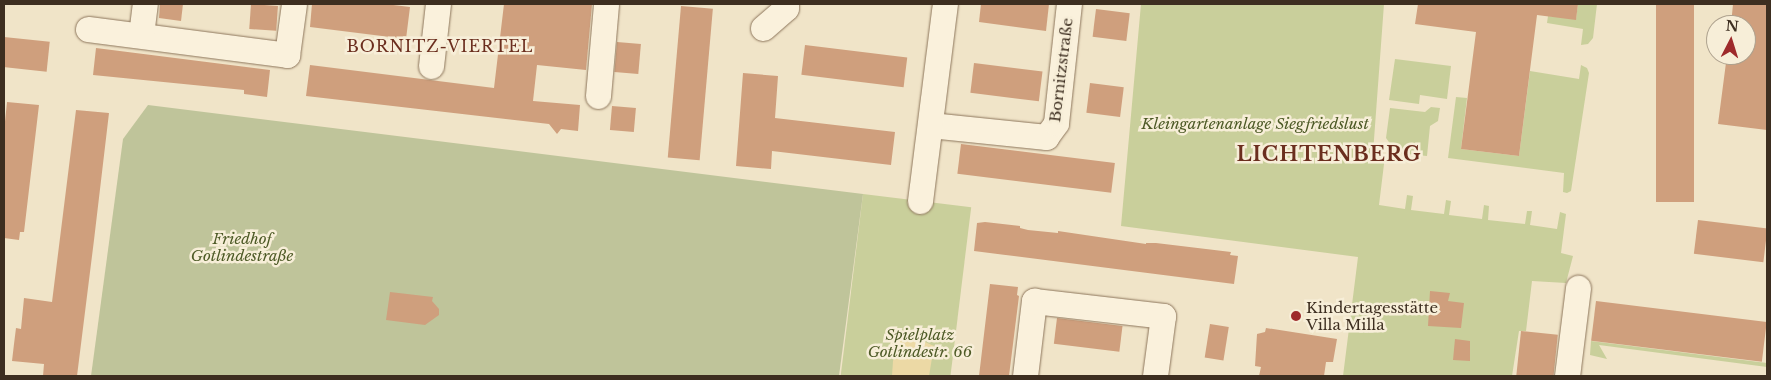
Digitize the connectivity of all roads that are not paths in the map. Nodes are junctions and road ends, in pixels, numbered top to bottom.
1 (145, 4) edge
2 (294, 4) edge
3 (438, 4) edge
4 (606, 4) edge
5 (786, 4) edge
6 (945, 4) edge
7 (1069, 4) edge
8 (763, 28) dead end
9 (88, 29) dead end
10 (141, 35) junction
11 (431, 66) dead end
12 (598, 96) dead end
13 (930, 125) junction
14 (920, 201) dead end
15 (1578, 288) dead end
16 (1025, 376) edge
17 (1155, 376) edge
18 (1568, 376) edge

1 - 10 street
2 - 10 street
3 - 11 street
4 - 12 street
5 - 8 street
6 - 13 street
7 - 13 street, Bornitzstraße
9 - 10 street
13 - 14 street
15 - 18 street
16 - 17 street

